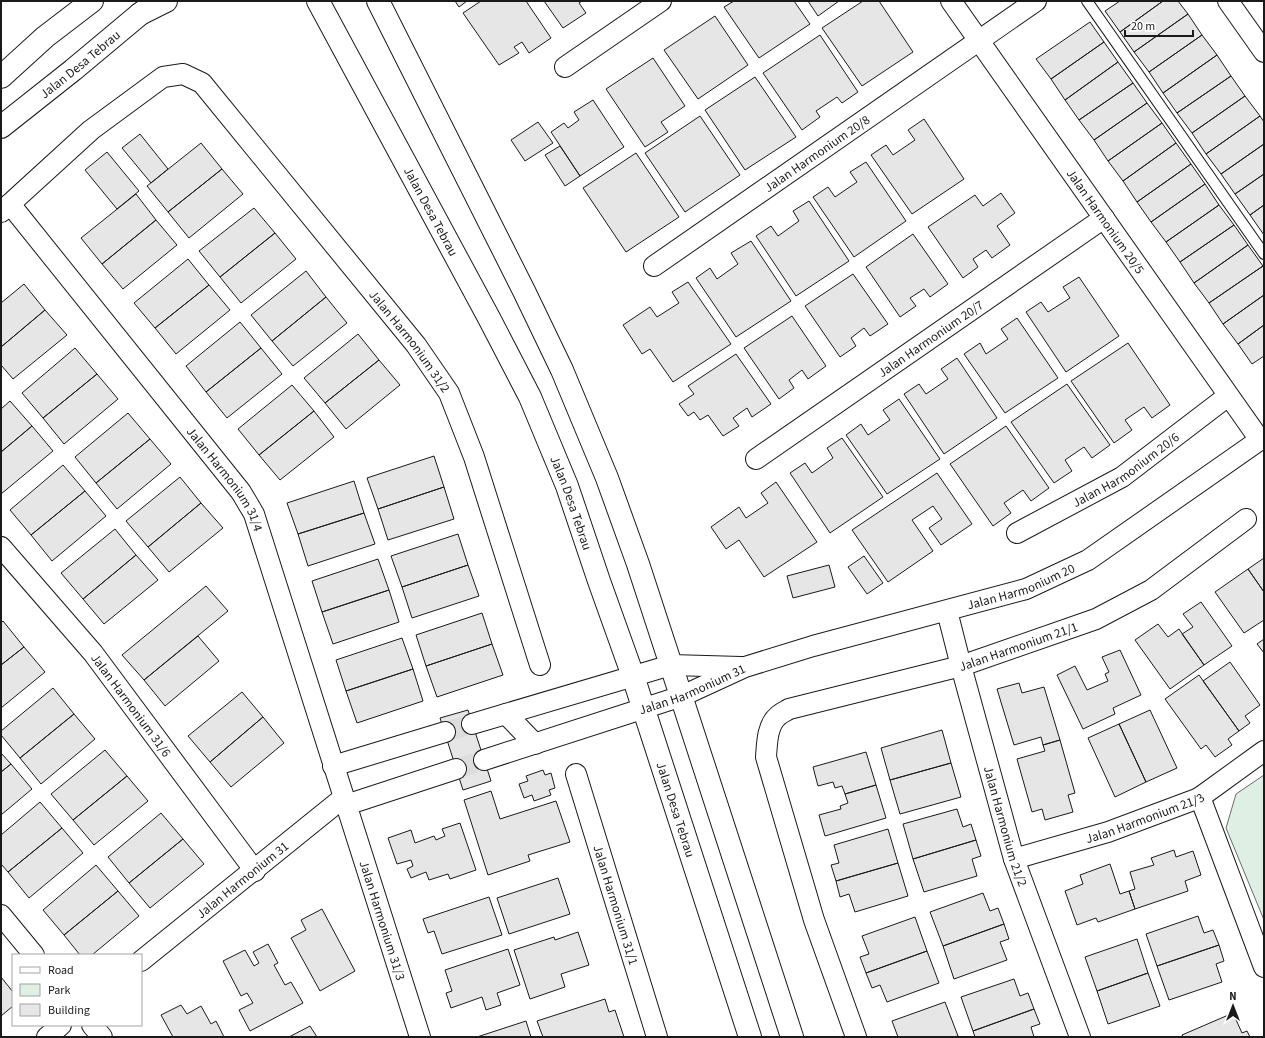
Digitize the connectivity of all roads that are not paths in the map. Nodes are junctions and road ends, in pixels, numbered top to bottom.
1 (92, 1) edge
2 (158, 1) edge
3 (166, 1) edge
4 (378, 1) edge
5 (393, 1) edge
6 (661, 1) edge
7 (951, 1) edge
8 (1036, 1) edge
9 (1087, 1) edge
10 (1228, 1) edge
11 (316, 3) edge
12 (140, 14) junction
13 (397, 38) junction
14 (979, 41) junction
15 (1264, 52) edge
16 (565, 67) dead end
17 (1, 78) edge
18 (1, 127) edge
19 (5, 208) edge
20 (1104, 218) junction
21 (1264, 254) edge
22 (654, 266) dead end
23 (1228, 396) junction
24 (1262, 439) edge
25 (756, 459) dead end
26 (1246, 519) dead end
27 (1017, 533) dead end
28 (1, 546) edge
29 (948, 611) junction
30 (540, 665) dead end
31 (671, 665) junction
32 (961, 666) junction
33 (746, 667) junction
34 (633, 676) junction
35 (682, 696) junction
36 (643, 709) junction
37 (506, 714) junction
38 (472, 724) tunnel mouth
39 (444, 732) tunnel mouth
40 (535, 744) junction
41 (1264, 751) edge
42 (484, 760) tunnel mouth
43 (333, 766) junction
44 (456, 769) tunnel mouth
45 (576, 774) dead end
46 (1200, 797) junction
47 (344, 801) junction
48 (1014, 859) junction
49 (255, 871) junction
50 (1, 915) edge
51 (33, 954) edge
52 (142, 960) edge
53 (1264, 967) edge
54 (60, 1026) edge
55 (93, 1026) edge
56 (46, 1037) edge
57 (102, 1037) edge
58 (420, 1037) edge
59 (658, 1037) edge
60 (750, 1037) edge
61 (792, 1037) edge
62 (856, 1037) edge
63 (1080, 1037) edge

1 - 17 main road
2 - 12 main road, Jalan Desa Tebrau
3 - 12 main road
4 - 13 main road
5 - 13 main road
6 - 16 street
7 - 14 street, Jalan Harmonium 20/5
8 - 14 street, Jalan Harmonium 20/8
9 - 21 lane
10 - 15 street
11 - 34 main road, Jalan Desa Tebrau
12 - 18 main road, Jalan Desa Tebrau
13 - 31 main road
14 - 20 street, Jalan Harmonium 20/5
14 - 22 street, Jalan Harmonium 20/8
19 - 30 street, Jalan Harmonium 31/2
19 - 43 street, Jalan Harmonium 31/4
20 - 23 street, Jalan Harmonium 20/5
20 - 25 street, Jalan Harmonium 20/7
23 - 24 street, Jalan Harmonium 20/5
23 - 27 street, Jalan Harmonium 20/6
24 - 29 street, Jalan Harmonium 20
26 - 32 street, Jalan Harmonium 21/1
28 - 49 street, Jalan Harmonium 31/6
29 - 32 street, Jalan Harmonium 21/2
29 - 33 street, Jalan Harmonium 20
31 - 33 street, Jalan Harmonium 31
31 - 34 street, Jalan Harmonium 31
31 - 35 main road
32 - 48 street, Jalan Harmonium 21/2
32 - 62 street, Jalan Harmonium 21/1
33 - 35 street, Jalan Harmonium 31
34 - 36 main road, Jalan Desa Tebrau
34 - 37 street, Jalan Harmonium 31
35 - 36 street, Jalan Harmonium 31
35 - 61 main road
36 - 40 street, Jalan Harmonium 31
36 - 60 main road, Jalan Desa Tebrau
37 - 38 street, Jalan Harmonium 31
37 - 40 street
39 - 43 street
40 - 42 street, Jalan Harmonium 31
41 - 46 street, Jalan Harmonium 21/3
43 - 47 street, Jalan Harmonium 31/4
44 - 47 street, Jalan Harmonium 31
45 - 59 street, Jalan Harmonium 31/1
46 - 48 street, Jalan Harmonium 21/3
46 - 53 street
47 - 49 street, Jalan Harmonium 31
47 - 58 street, Jalan Harmonium 31/3
48 - 63 street, Jalan Harmonium 21/2
49 - 52 street, Jalan Harmonium 31
50 - 51 street
54 - 56 street
55 - 57 street

